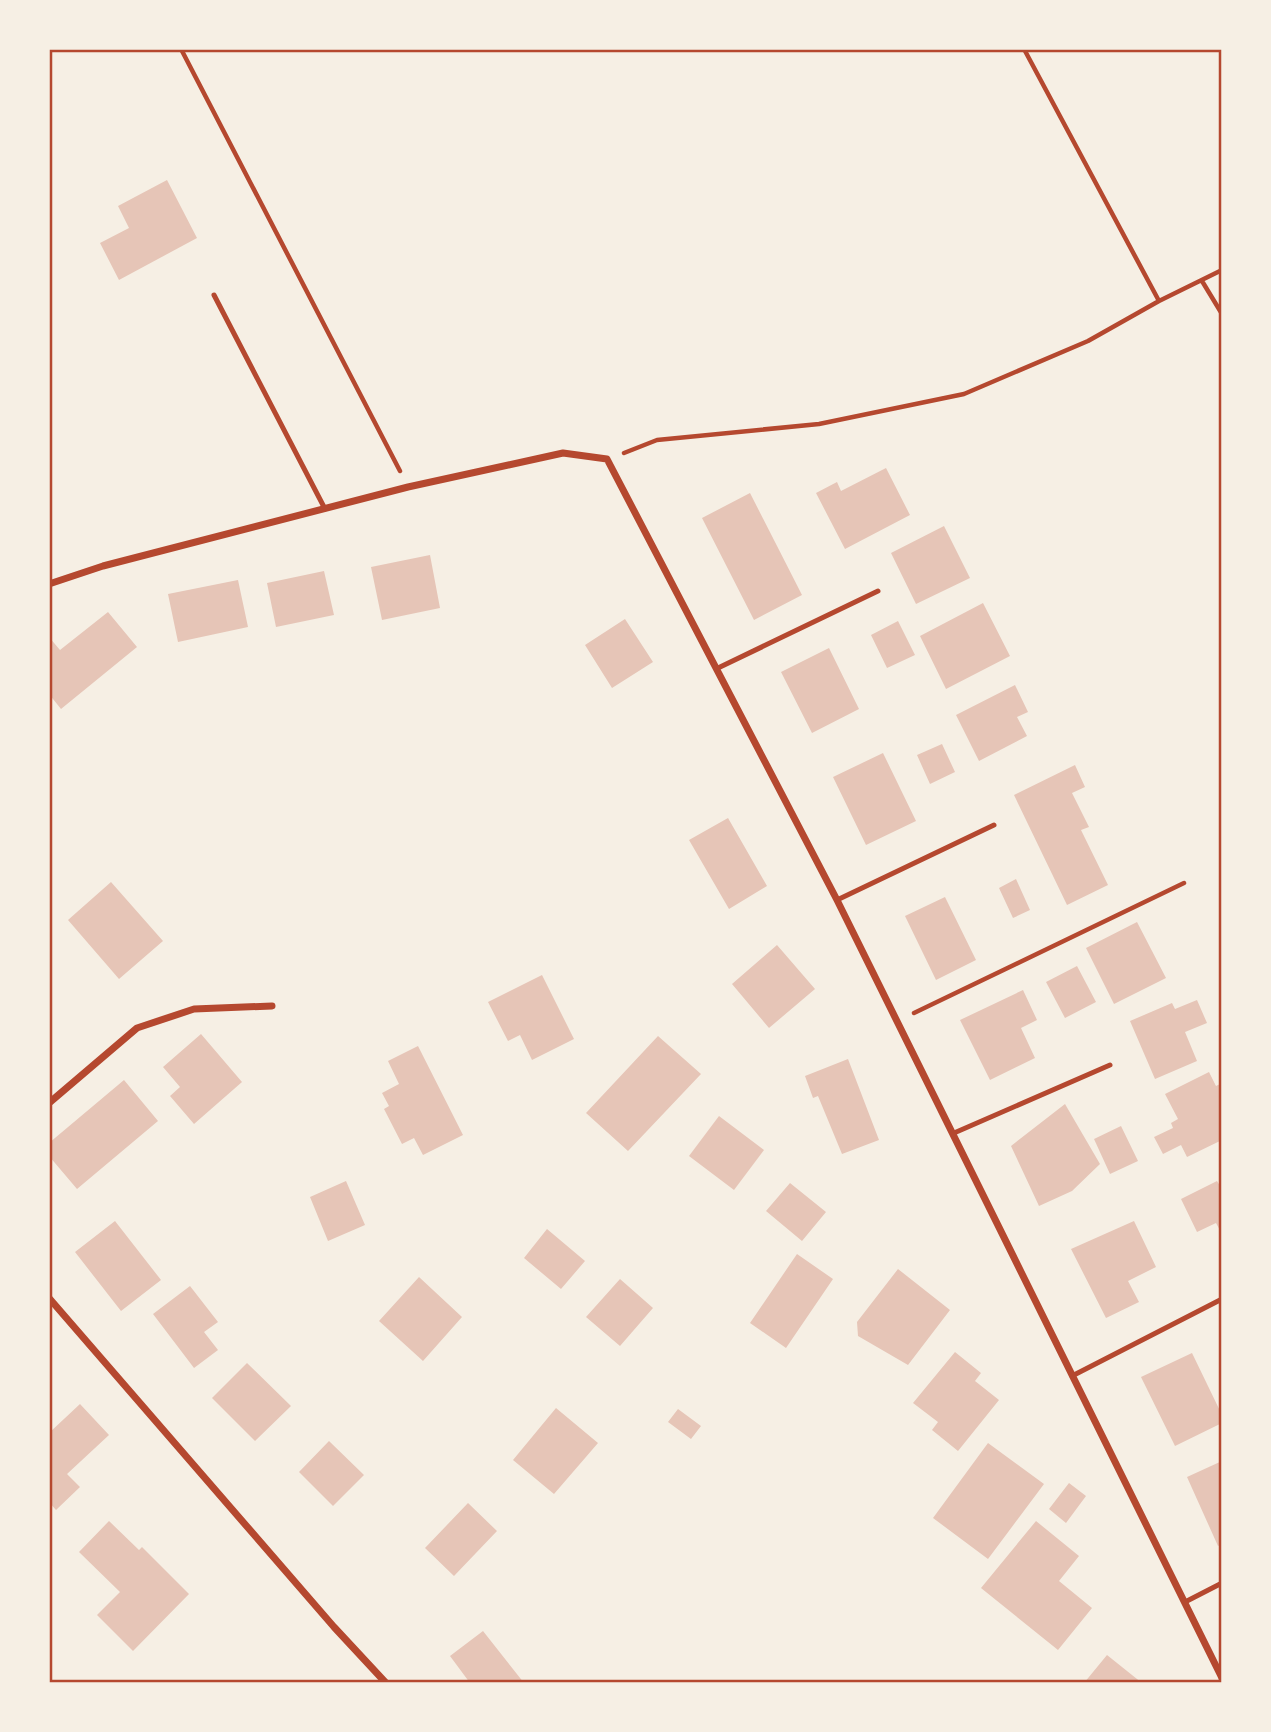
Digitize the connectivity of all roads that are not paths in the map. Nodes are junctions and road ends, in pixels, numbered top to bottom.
1 (214, 295) dead end
2 (325, 509) junction
3 (49, 584) edge
4 (878, 592) dead end
5 (718, 668) junction
6 (994, 825) dead end
7 (837, 900) junction
8 (272, 1006) dead end
9 (1110, 1065) dead end
10 (49, 1103) edge
11 (954, 1133) junction
12 (49, 1298) edge
13 (1222, 1299) edge
14 (1072, 1376) junction
15 (1222, 1583) edge
16 (1185, 1602) junction
17 (1222, 1678) edge
18 (386, 1683) edge

1 - 2 lane
2 - 3 street
2 - 5 street
4 - 5 lane
5 - 7 street
6 - 7 lane
7 - 11 street
8 - 10 street
9 - 11 lane
11 - 14 street
12 - 18 street
13 - 14 lane
14 - 16 street
15 - 16 lane
16 - 17 street

